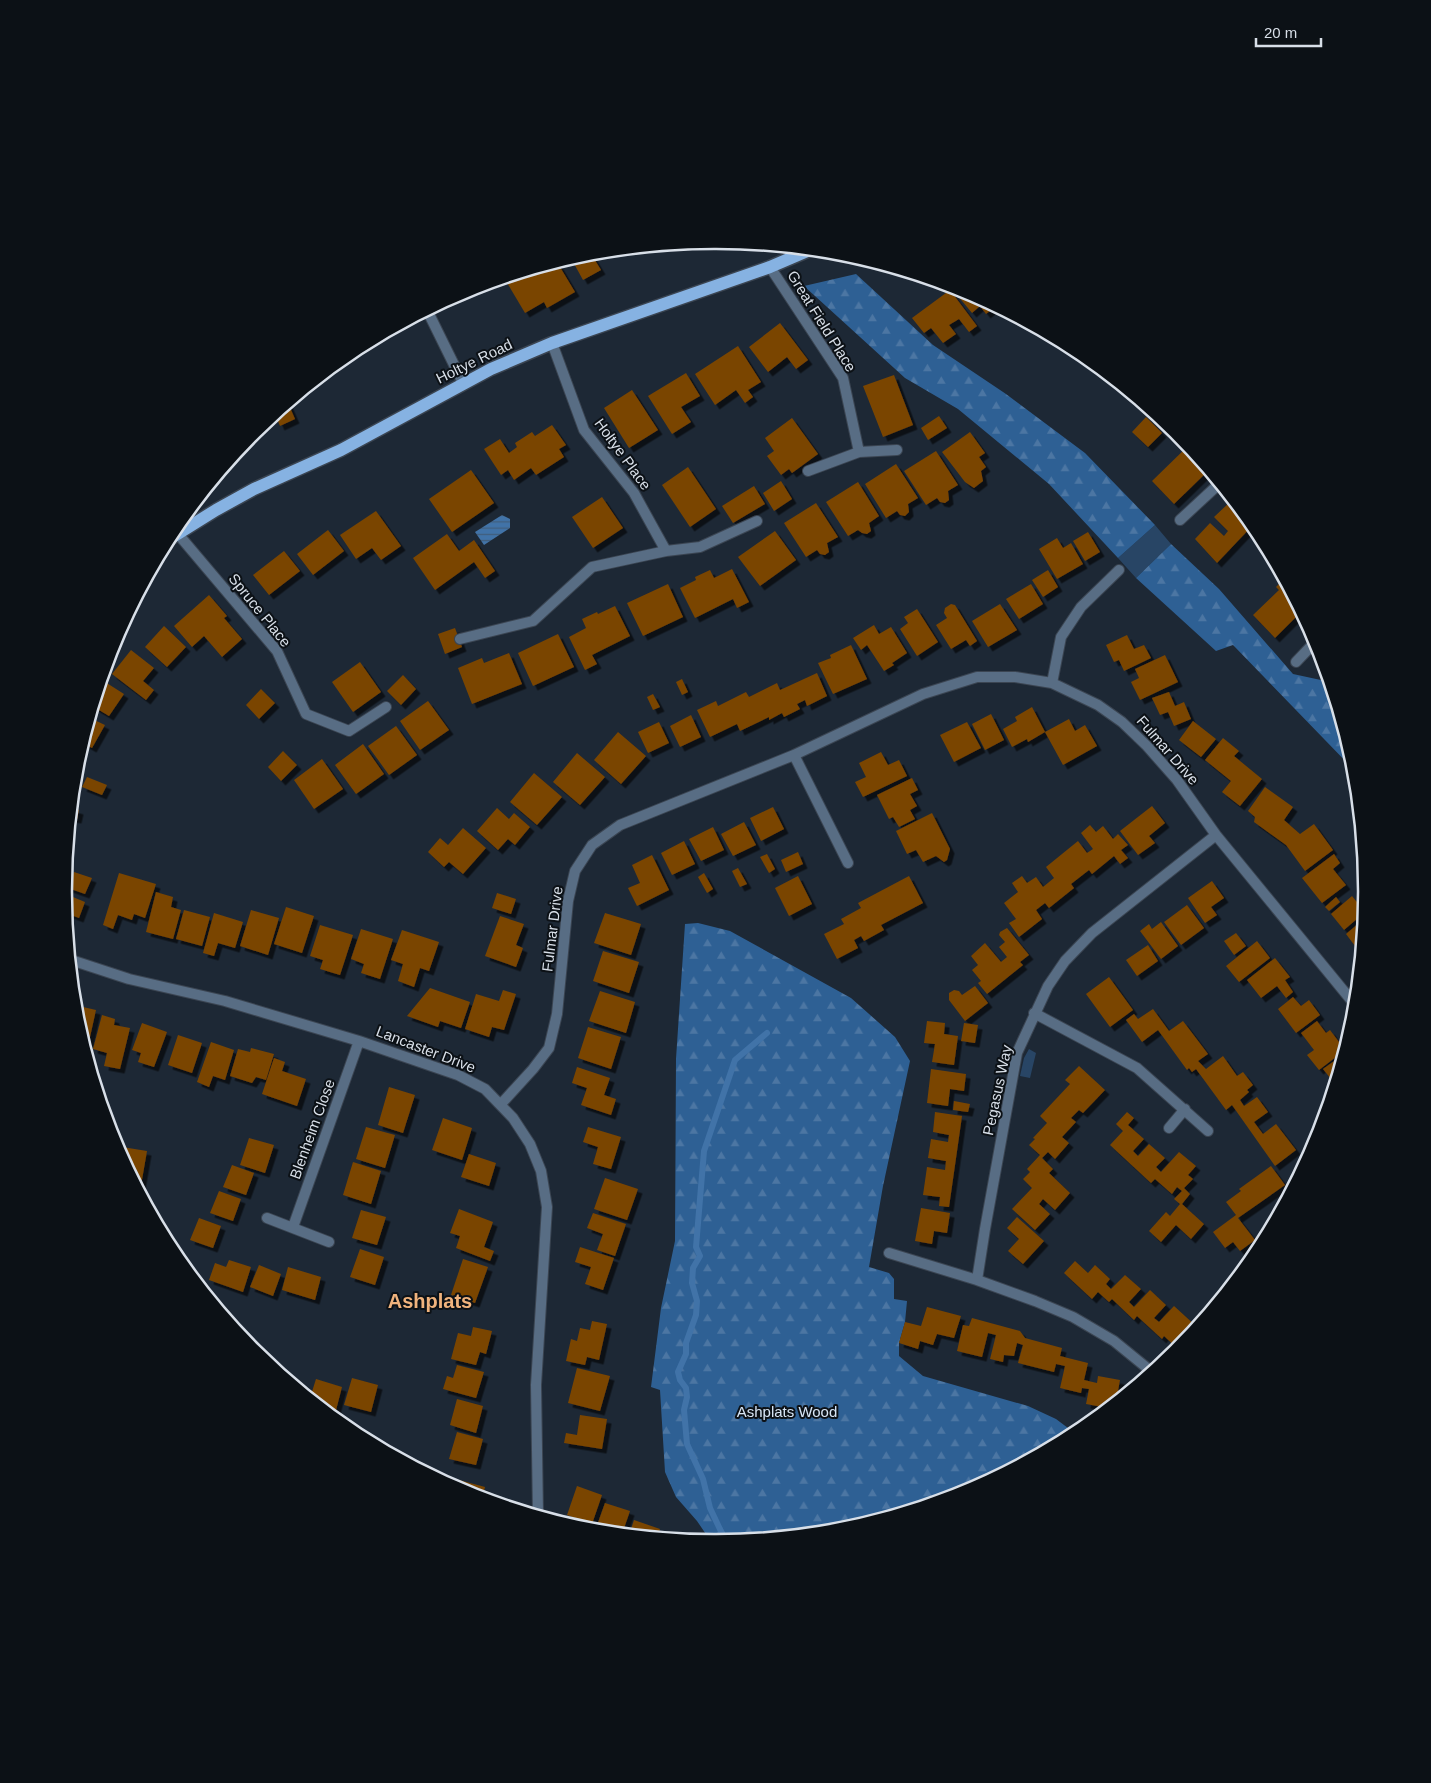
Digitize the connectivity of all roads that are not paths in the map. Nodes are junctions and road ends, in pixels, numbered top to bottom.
1 (800, 254) edge
2 (770, 267) junction
3 (430, 316) edge
4 (552, 344) junction
5 (463, 384) junction
6 (897, 450) dead end
7 (859, 452) junction
8 (808, 471) dead end
9 (1215, 487) edge
10 (1180, 520) dead end
11 (757, 521) dead end
12 (183, 531) edge
13 (177, 541) edge
14 (666, 551) junction
15 (1119, 570) dead end
16 (460, 639) dead end
17 (1311, 647) edge
18 (1296, 662) dead end
19 (1052, 683) junction
20 (386, 707) dead end
21 (794, 755) junction
22 (1216, 834) junction
23 (848, 863) dead end
24 (77, 962) edge
25 (1349, 998) edge
26 (1034, 1014) junction
27 (360, 1041) junction
28 (500, 1104) junction
29 (1185, 1109) junction
30 (1168, 1128) dead end
31 (1208, 1131) dead end
32 (267, 1218) dead end
33 (293, 1227) junction
34 (329, 1242) dead end
35 (889, 1253) dead end
36 (977, 1280) junction
37 (1147, 1368) edge
38 (538, 1509) edge

1 - 2 main road, Holtye Road
2 - 4 main road, Holtye Road
2 - 7 street, Great Field Place
3 - 5 street
4 - 5 main road, Holtye Road
4 - 14 street, Holtye Place
5 - 12 main road, Holtye Road
6 - 7 street
7 - 8 street
9 - 10 street
11 - 14 street
13 - 20 street, Spruce Place
14 - 16 street
15 - 19 street
17 - 18 street
19 - 21 street, Fulmar Drive
19 - 22 street, Fulmar Drive
21 - 23 street
21 - 28 street, Fulmar Drive
22 - 25 street, Fulmar Drive
22 - 26 street, Pegasus Way
24 - 27 street, Lancaster Drive
26 - 29 street
26 - 36 street, Pegasus Way
27 - 28 street, Lancaster Drive
27 - 33 street, Blenheim Close
28 - 38 street, Lancaster Drive
29 - 30 street
29 - 31 street
32 - 33 street
33 - 34 street
35 - 36 street
36 - 37 street

